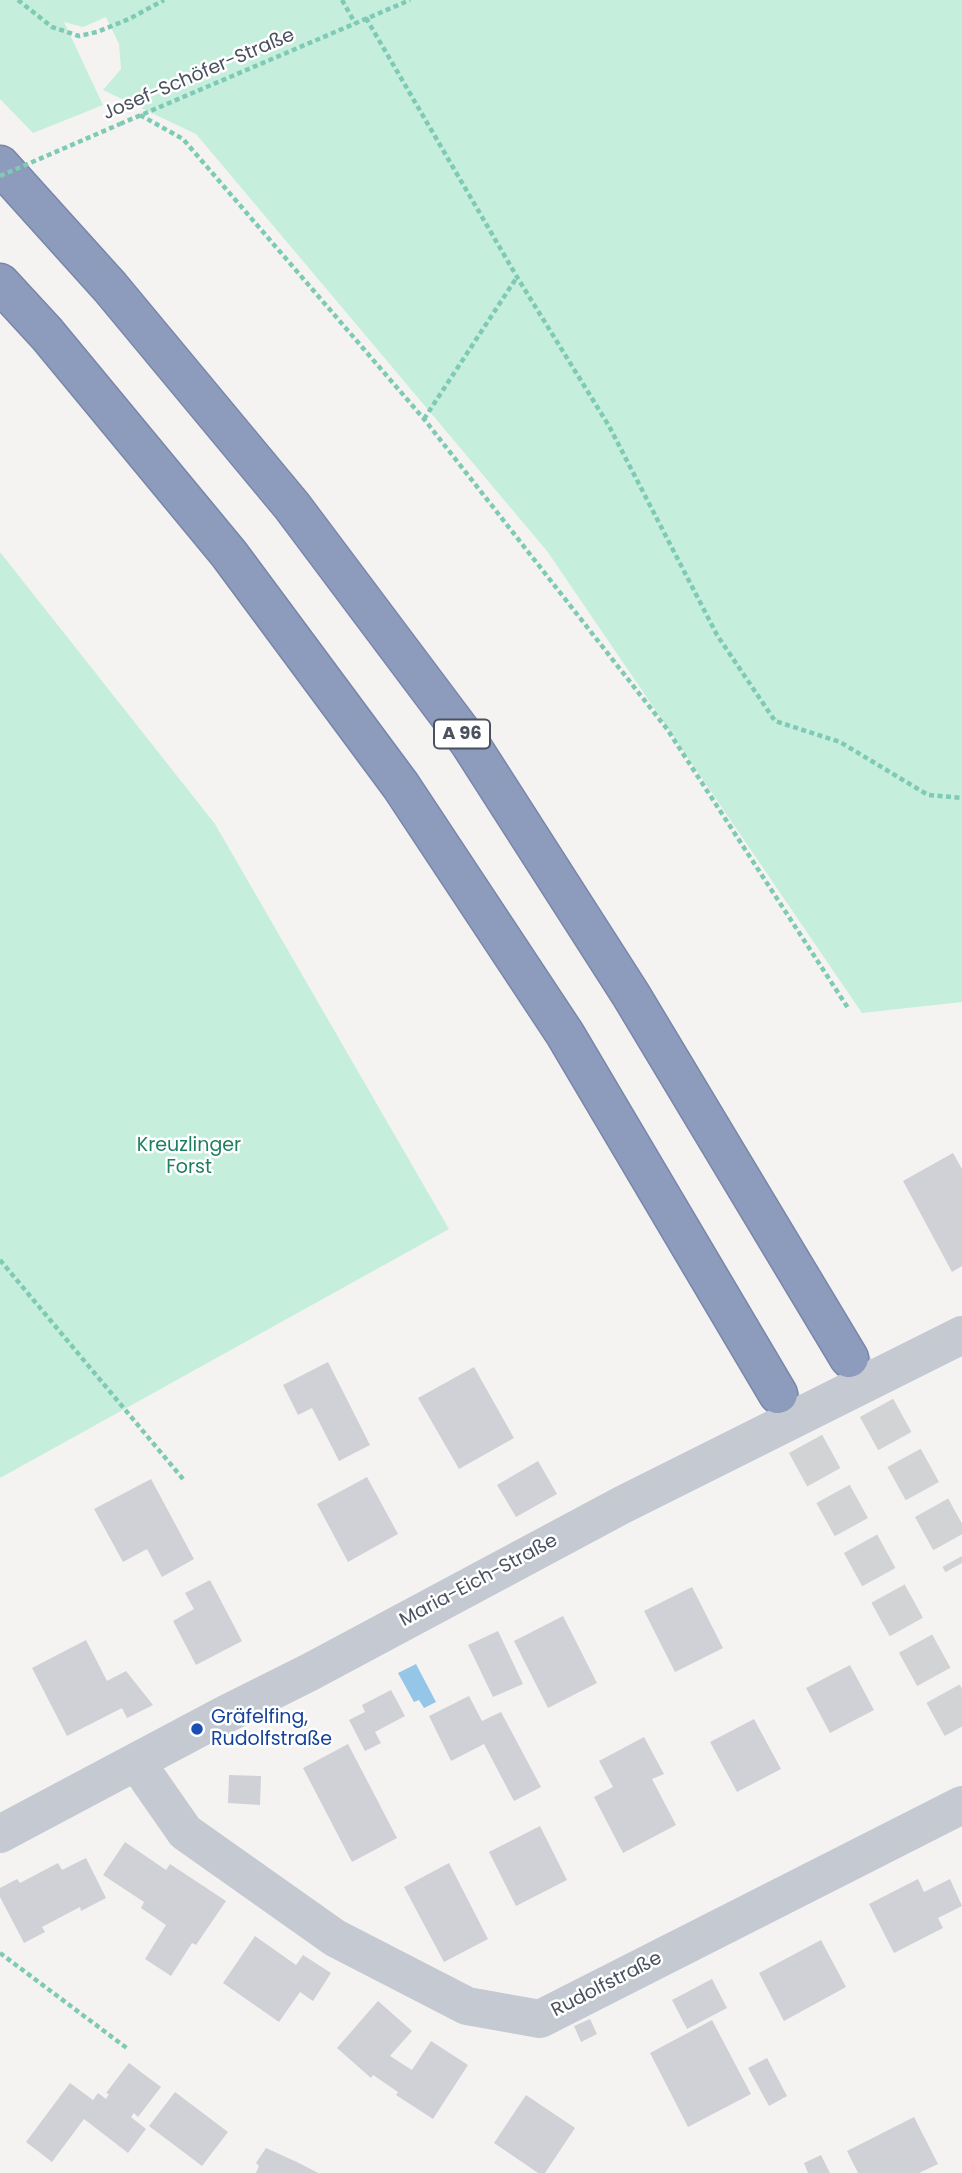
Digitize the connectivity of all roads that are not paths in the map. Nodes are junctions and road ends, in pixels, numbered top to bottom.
1 (0, 165) edge
2 (0, 283) edge
3 (962, 1335) edge
4 (849, 1358) tunnel mouth
5 (778, 1394) tunnel mouth
6 (137, 1763) junction
7 (962, 1805) edge
8 (0, 1834) edge

1 - 4 highway, A 96
2 - 5 highway
3 - 6 street, Maria-Eich-Straße
6 - 7 street, Rudolfstraße
6 - 8 street, Maria-Eich-Straße

